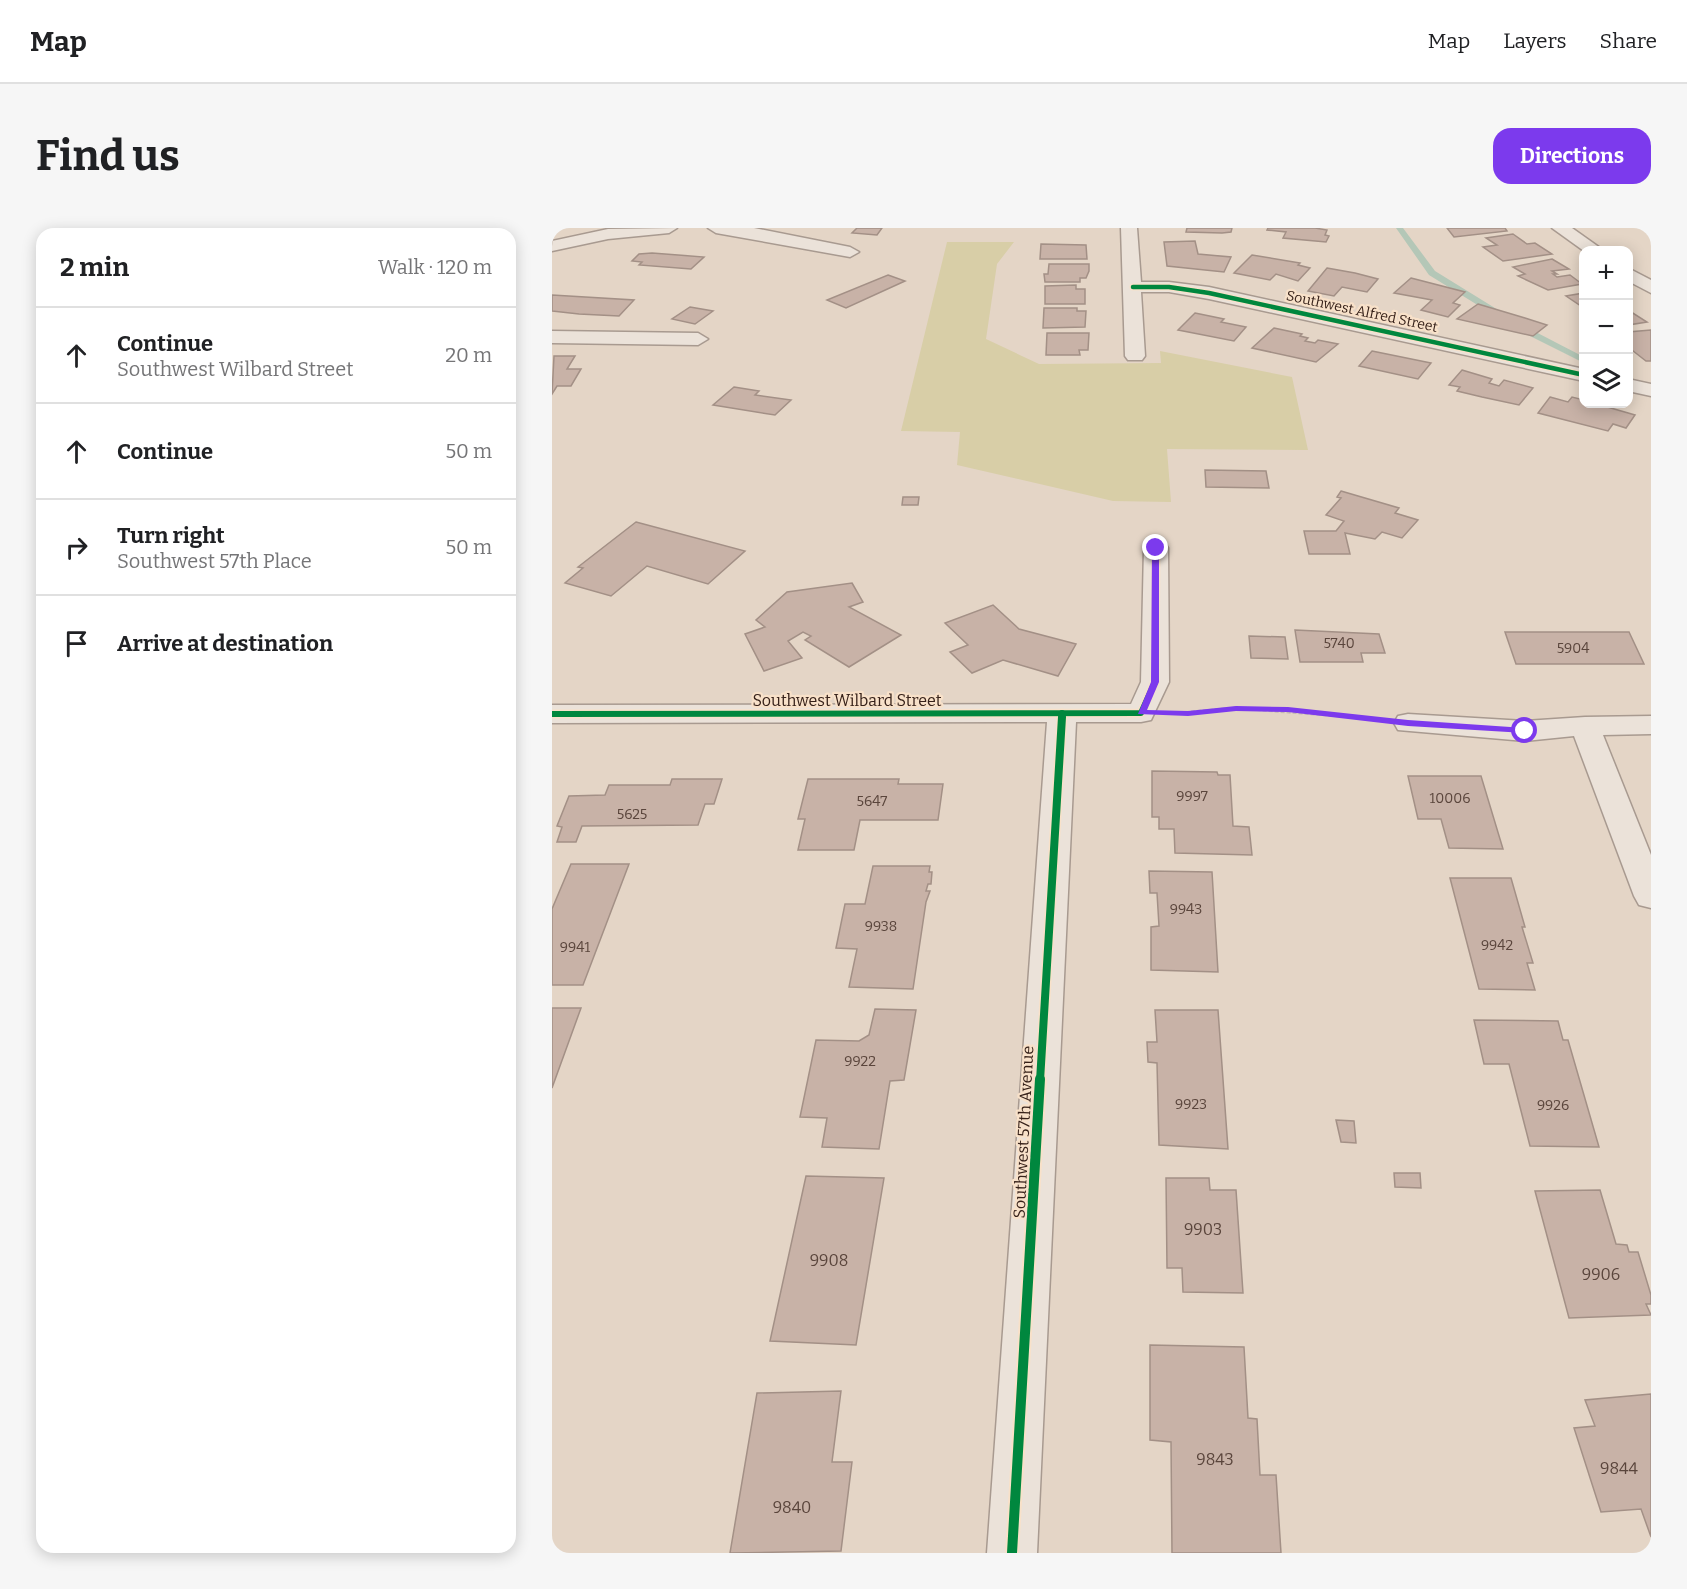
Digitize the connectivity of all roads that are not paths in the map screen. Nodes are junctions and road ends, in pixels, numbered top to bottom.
1 (669, 228) edge
2 (716, 228) edge
3 (1129, 228) edge
4 (1560, 228) edge
5 (552, 246) edge
6 (1588, 246) edge
7 (850, 252) dead end
8 (1633, 276) edge
9 (1133, 286) junction
10 (1651, 288) edge
11 (552, 337) edge
12 (698, 339) dead end
13 (1135, 356) dead end
14 (1579, 374) edge
15 (1633, 386) edge
16 (1651, 390) edge
17 (1156, 548) dead end
18 (1062, 713) junction
19 (552, 714) edge
20 (1408, 723) road end
21 (1651, 725) edge
22 (1586, 726) junction
23 (1651, 896) edge
24 (1012, 1553) edge

1 - 5 street
2 - 7 street
3 - 9 street
4 - 6 street
8 - 10 street
9 - 13 street
9 - 14 street, Southwest Alfred Street
11 - 12 street
15 - 16 street
17 - 18 street, Southwest Wilbard Street
18 - 19 street, Southwest Wilbard Street
18 - 24 street, Southwest 57th Avenue
20 - 22 street
21 - 22 street
22 - 23 street

